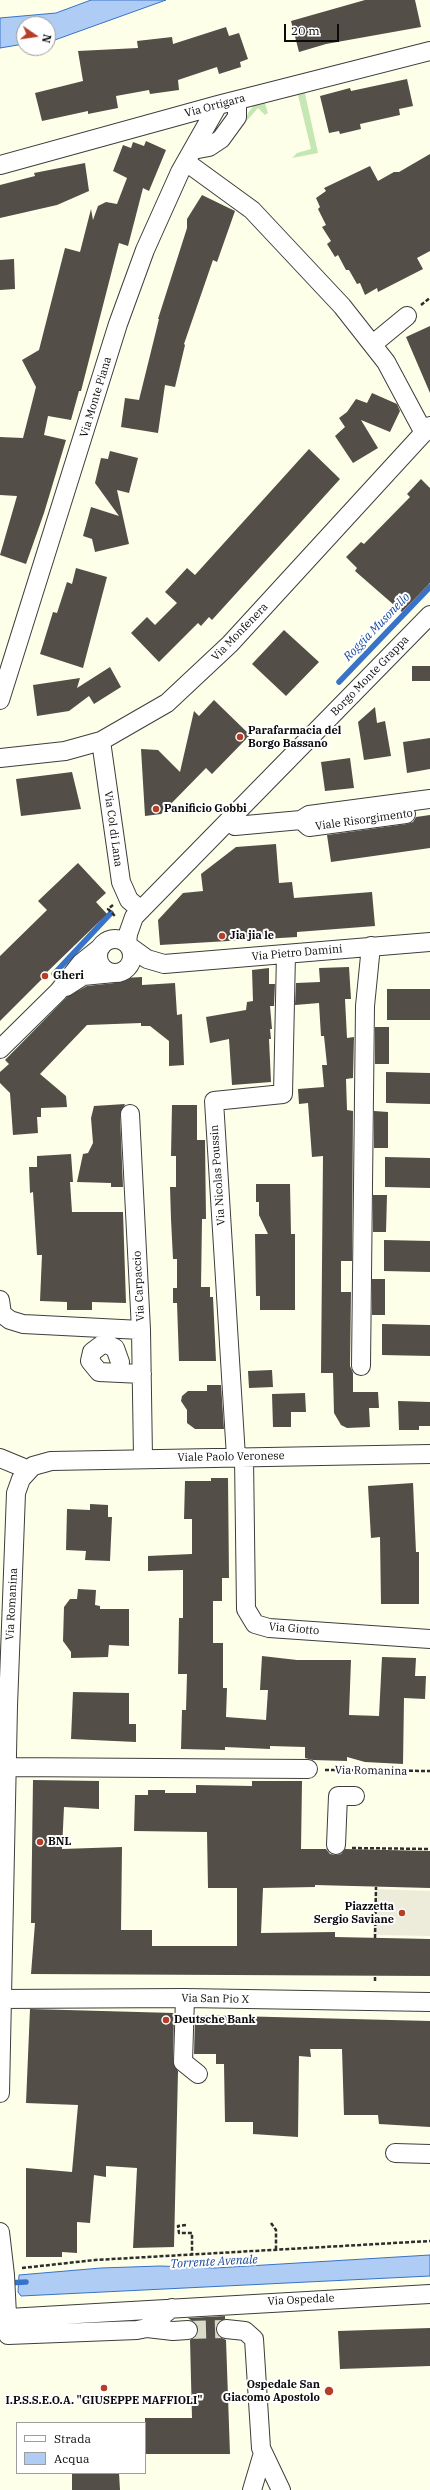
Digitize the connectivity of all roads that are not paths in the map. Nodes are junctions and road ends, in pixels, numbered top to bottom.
1 (430, 51) edge
2 (237, 100) junction
3 (218, 105) junction
4 (190, 156) junction
5 (0, 165) edge
6 (407, 316) dead end
7 (373, 344) junction
8 (427, 430) edge
9 (430, 615) edge
10 (0, 700) edge
11 (101, 741) junction
12 (0, 758) edge
13 (430, 799) edge
14 (430, 810) edge
15 (230, 820) junction
16 (301, 820) junction
17 (141, 910) junction
18 (430, 942) edge
19 (103, 945) junction
20 (128, 945) junction
21 (371, 946) junction
22 (286, 954) junction
23 (164, 964) junction
24 (116, 973) junction
25 (58, 992) junction
26 (0, 1049) edge
27 (130, 1114) dead end
28 (0, 1300) edge
29 (141, 1330) junction
30 (120, 1362) dead end
31 (361, 1366) dead end
32 (142, 1374) junction
33 (430, 1454) edge
34 (240, 1457) junction
35 (0, 1458) edge
36 (143, 1458) junction
37 (31, 1468) junction
38 (6, 1592) edge
39 (430, 1639) edge
40 (8, 1767) junction
41 (314, 1768) road end
42 (355, 1796) dead end
43 (3, 1843) edge
44 (336, 1845) dead end
45 (185, 1998) junction
46 (1, 1999) edge
47 (430, 2002) edge
48 (198, 2074) dead end
49 (0, 2093) edge
50 (395, 2153) dead end
51 (430, 2154) edge
52 (0, 2232) edge
53 (430, 2294) edge
54 (172, 2308) junction
55 (7, 2313) edge
56 (149, 2320) junction
57 (226, 2329) tunnel mouth
58 (263, 2453) junction
59 (252, 2490) edge
60 (281, 2490) edge

1 - 2 street, Via Ortigara
2 - 3 street, Via Ortigara
2 - 4 street
3 - 4 street, Via Monte Piana
3 - 5 street, Via Ortigara
4 - 7 street
4 - 10 street, Via Monte Piana
6 - 7 street
7 - 8 street
8 - 11 street, Via Monfenera
9 - 15 street, Borgo Monte Grappa
11 - 12 street, Via Monfenera
11 - 17 street, Via Col di Lana
13 - 16 street, Viale Risorgimento
14 - 16 street, Viale Risorgimento
15 - 16 street, Viale Risorgimento
15 - 17 street, Borgo Monte Grappa
17 - 19 street, Borgo Monte Grappa
17 - 20 street, Borgo Monte Grappa
18 - 21 street, Via Pietro Damini
19 - 20 street
19 - 24 street
19 - 25 street, Borgo Monte Grappa
20 - 23 street, Via Pietro Damini
20 - 24 street, Borgo Monte Grappa
21 - 22 street, Via Pietro Damini
21 - 31 street
22 - 23 street, Via Pietro Damini
22 - 34 street, Via Nicolas Poussin
23 - 24 street, Via Pietro Damini
24 - 25 street, Borgo Monte Grappa
25 - 26 street, Borgo Monte Grappa
27 - 29 street, Via Carpaccio
28 - 29 street
29 - 32 street, Via Carpaccio
30 - 32 street
32 - 36 street, Via Carpaccio
33 - 34 street, Viale Paolo Veronese
34 - 36 street, Viale Paolo Veronese
34 - 39 street, Via Giotto
35 - 37 street
36 - 37 street, Viale Paolo Veronese
37 - 38 street, Via Romanina
38 - 40 street, Via Romanina
40 - 41 street
40 - 43 street, Via Romanina
42 - 44 street
43 - 46 street, Via Romanina
45 - 46 street, Via San Pio X
45 - 47 street, Via San Pio X
45 - 48 street
46 - 49 street, Via Romanina
50 - 51 street
52 - 55 street
53 - 54 street, Via Ospedale
54 - 56 street, Via Ospedale
54 - 56 street
55 - 56 street, Via Ospedale
57 - 58 street
58 - 59 street
58 - 60 street

